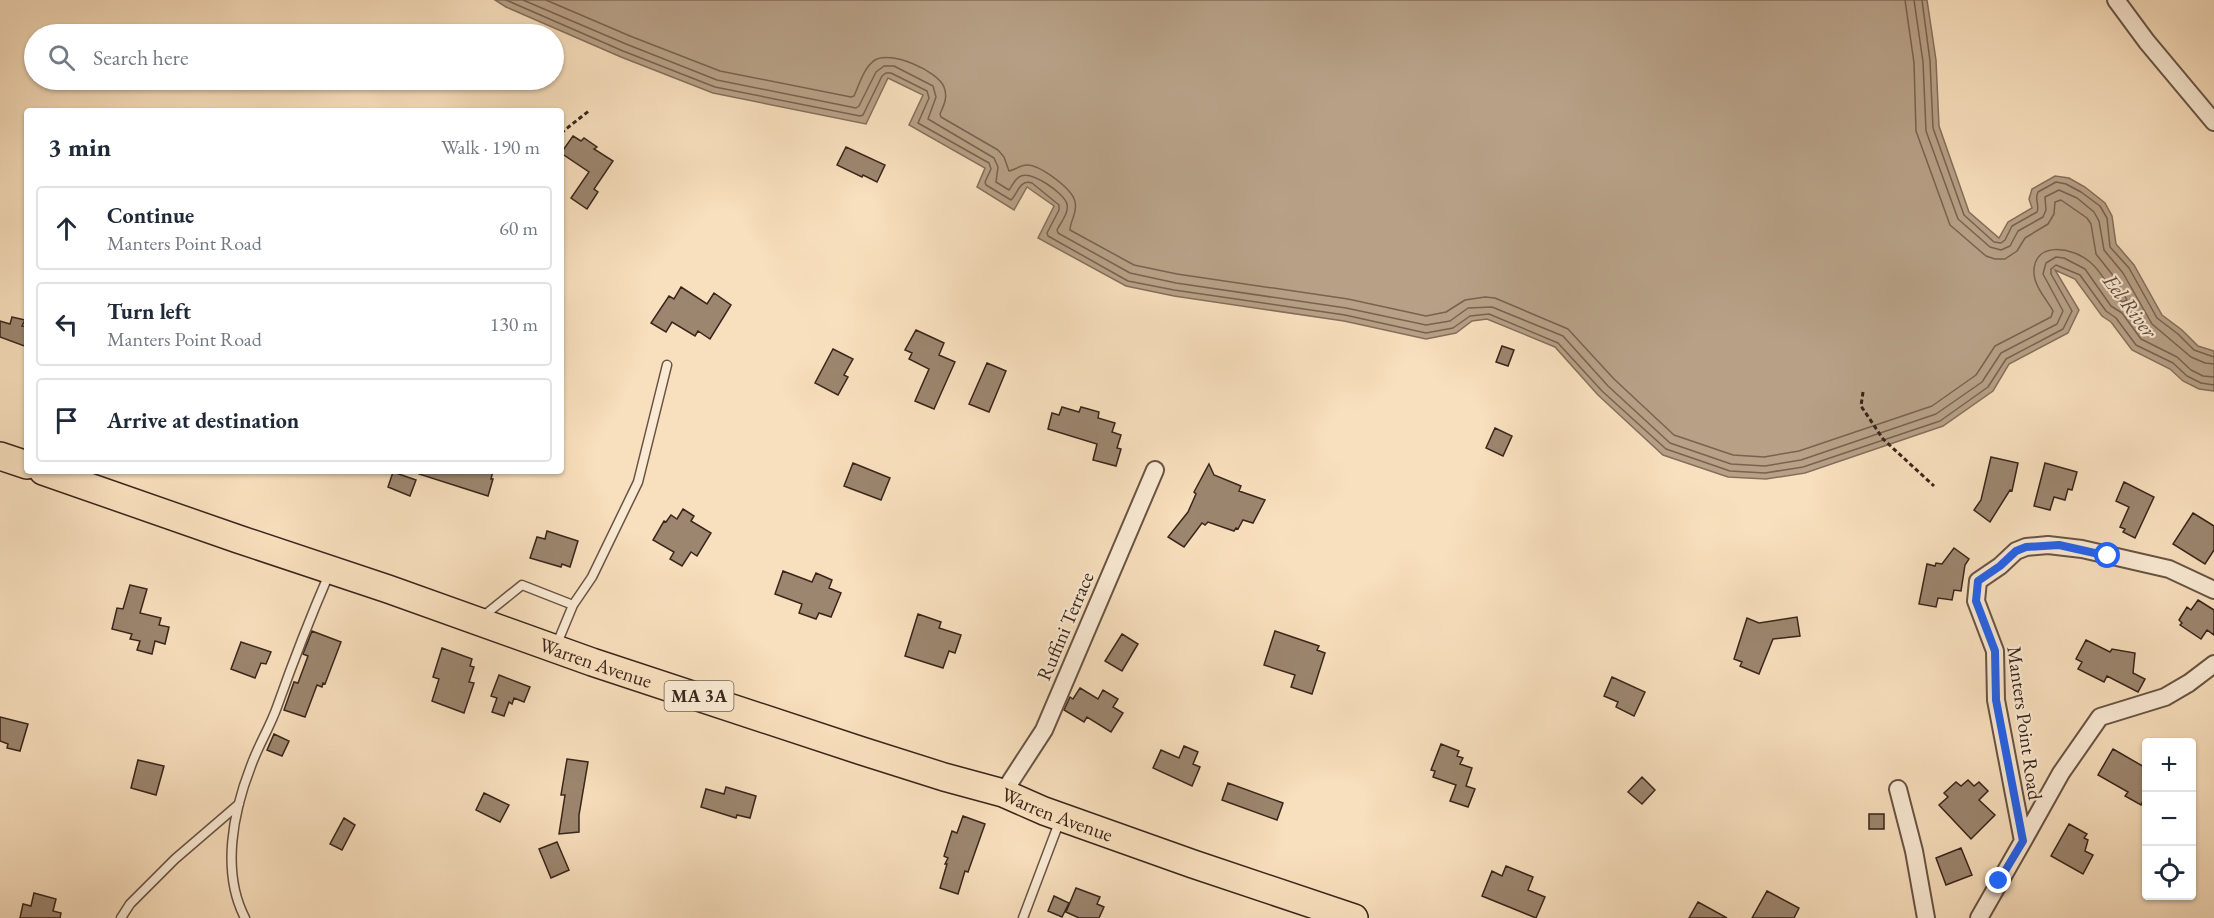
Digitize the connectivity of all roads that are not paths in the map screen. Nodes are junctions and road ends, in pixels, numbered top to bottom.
1 (2116, 0) edge
2 (2214, 122) edge
3 (667, 365) dead end
4 (0, 456) edge
5 (24, 464) edge
6 (1155, 470) dead end
7 (53, 474) edge
8 (331, 571) junction
9 (2214, 590) edge
10 (573, 605) junction
11 (477, 621) junction
12 (554, 649) junction
13 (2214, 664) edge
14 (1898, 789) dead end
15 (1004, 793) junction
16 (239, 803) junction
17 (1062, 817) junction
18 (2023, 841) junction
19 (121, 918) edge
20 (245, 918) edge
21 (1023, 918) edge
22 (1354, 918) edge
23 (1926, 918) edge
24 (1979, 918) edge

1 - 2 street
3 - 10 lane
4 - 5 main road
6 - 15 street, Ruffini Terrace
7 - 8 main road, Warren Avenue / MA 3A
8 - 11 main road, Warren Avenue / MA 3A
8 - 16 lane
9 - 18 street, Manters Point Road
10 - 11 lane
10 - 12 lane
11 - 12 main road, Warren Avenue / MA 3A
12 - 15 main road, Warren Avenue / MA 3A
13 - 18 street, Manters Point Road
14 - 23 street
15 - 17 main road, Warren Avenue / MA 3A
16 - 19 lane
16 - 20 lane
17 - 21 lane
17 - 22 main road, Warren Avenue / MA 3A
18 - 24 street, Manters Point Road

